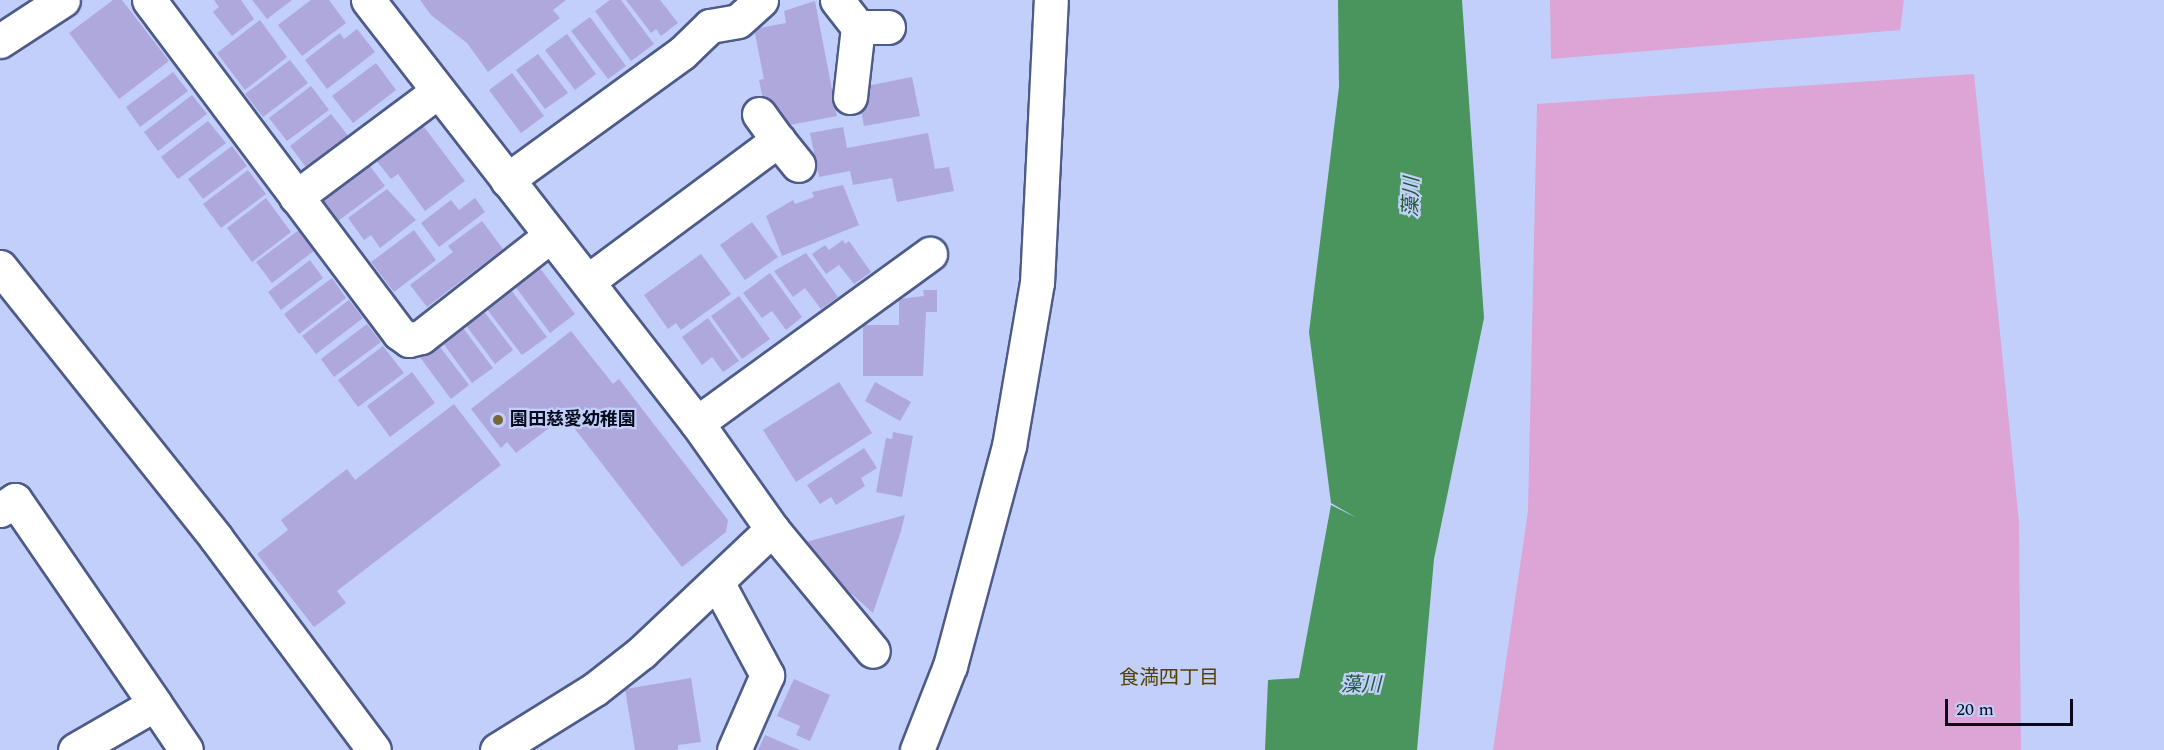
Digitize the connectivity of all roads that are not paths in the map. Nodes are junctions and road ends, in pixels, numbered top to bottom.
1 (63, 0) edge
2 (148, 0) edge
3 (368, 0) edge
4 (761, 0) edge
5 (837, 0) edge
6 (1051, 0) edge
7 (0, 41) edge
8 (438, 92) junction
9 (850, 97) dead end
10 (759, 114) dead end
11 (778, 140) junction
12 (798, 165) dead end
13 (507, 180) junction
14 (296, 197) junction
15 (551, 236) junction
16 (930, 254) dead end
17 (2, 274) edge
18 (588, 281) junction
19 (697, 423) junction
20 (0, 510) edge
21 (772, 528) junction
22 (717, 582) junction
23 (873, 651) dead end
24 (154, 704) junction
25 (75, 750) edge
26 (186, 750) edge
27 (374, 750) edge
28 (497, 750) edge
29 (734, 750) edge
30 (917, 750) edge

1 - 7 street
2 - 14 street
3 - 8 street
4 - 13 street
5 - 9 street
6 - 30 street
8 - 13 street
8 - 14 street
10 - 11 street
11 - 12 street
11 - 18 street
13 - 15 street
14 - 15 street
15 - 18 street
16 - 19 street
17 - 27 street
18 - 19 street
19 - 21 street
20 - 24 street
21 - 22 street
21 - 23 street
22 - 28 street
22 - 29 street
24 - 25 street
24 - 26 street

